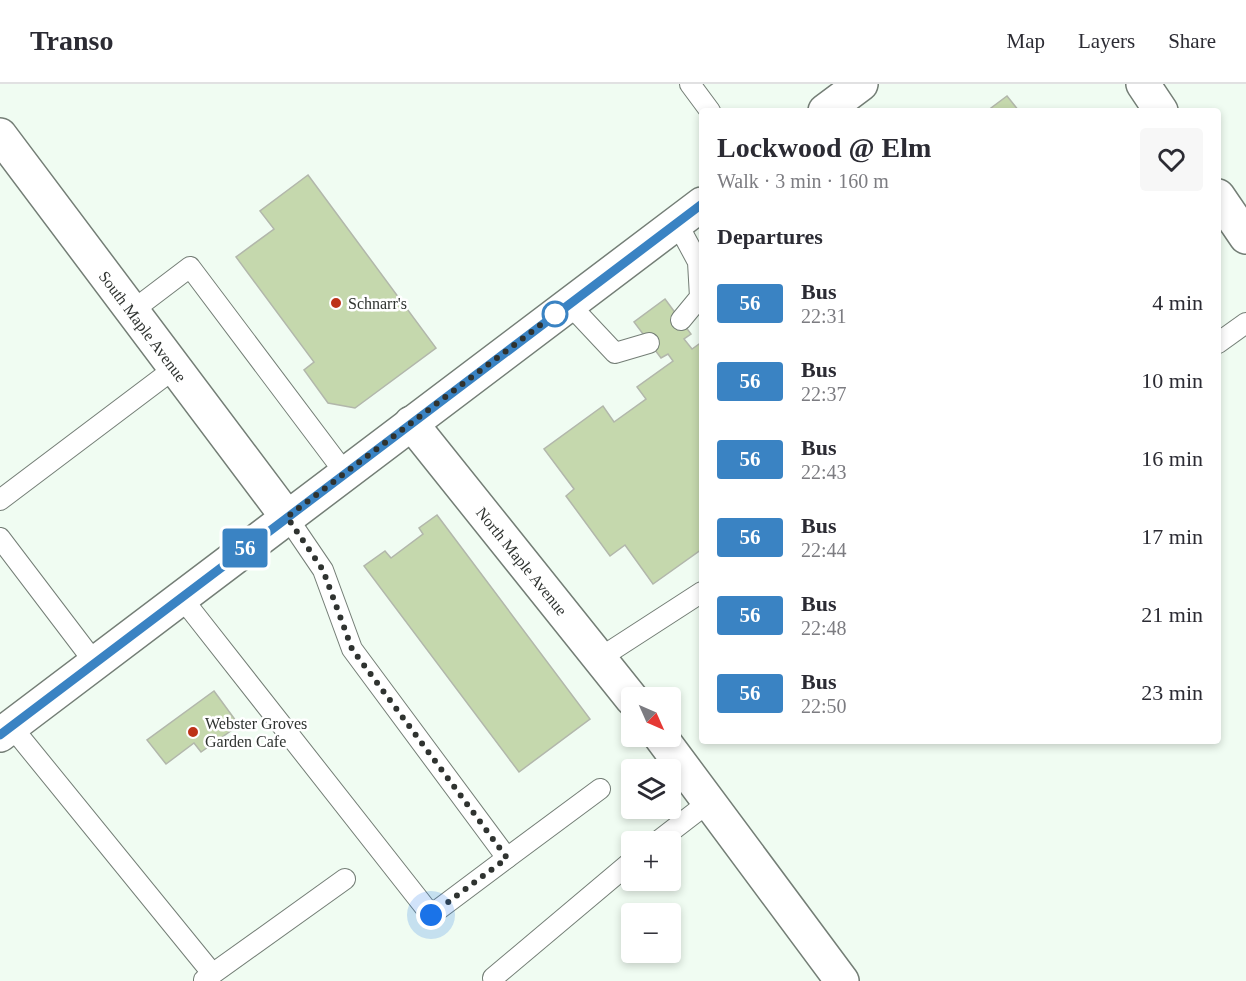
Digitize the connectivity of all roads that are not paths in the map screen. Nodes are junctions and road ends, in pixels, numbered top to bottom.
1 (690, 84) edge
2 (861, 84) edge
3 (1143, 84) edge
4 (708, 108) edge
5 (829, 108) edge
6 (1159, 108) edge
7 (0, 135) edge
8 (1221, 200) edge
9 (689, 213) edge
10 (1246, 237) edge
11 (699, 280) edge
12 (699, 298) edge
13 (568, 304) junction
14 (132, 311) junction
15 (681, 321) dead end
16 (1246, 323) edge
17 (1221, 342) edge
18 (649, 343) dead end
19 (175, 368) junction
20 (411, 423) junction
21 (345, 473) junction
22 (0, 500) edge
23 (287, 517) junction
24 (0, 538) edge
25 (699, 594) edge
26 (181, 597) junction
27 (600, 658) junction
28 (95, 663) junction
29 (623, 687) edge
30 (5, 731) edge
31 (668, 747) edge
32 (600, 789) dead end
33 (709, 801) junction
34 (671, 831) edge
35 (507, 858) junction
36 (621, 870) edge
37 (345, 879) dead end
38 (208, 977) edge
39 (493, 978) dead end
40 (842, 981) edge

1 - 4 lane
2 - 5 street
3 - 6 street
7 - 14 street, South Maple Avenue
8 - 10 street
9 - 11 lane
9 - 13 street
12 - 15 lane
13 - 18 lane
13 - 20 street
14 - 19 street, South Maple Avenue
14 - 21 lane
16 - 17 lane
19 - 22 lane
19 - 23 street, South Maple Avenue
20 - 21 street
20 - 27 street, North Maple Avenue
21 - 23 street
23 - 26 street
23 - 35 lane
24 - 28 lane
25 - 27 lane
26 - 28 street
26 - 35 lane
27 - 29 street, North Maple Avenue
28 - 30 street
30 - 38 lane
31 - 33 street
32 - 35 lane
33 - 34 lane
33 - 40 street
36 - 39 lane
37 - 38 lane

